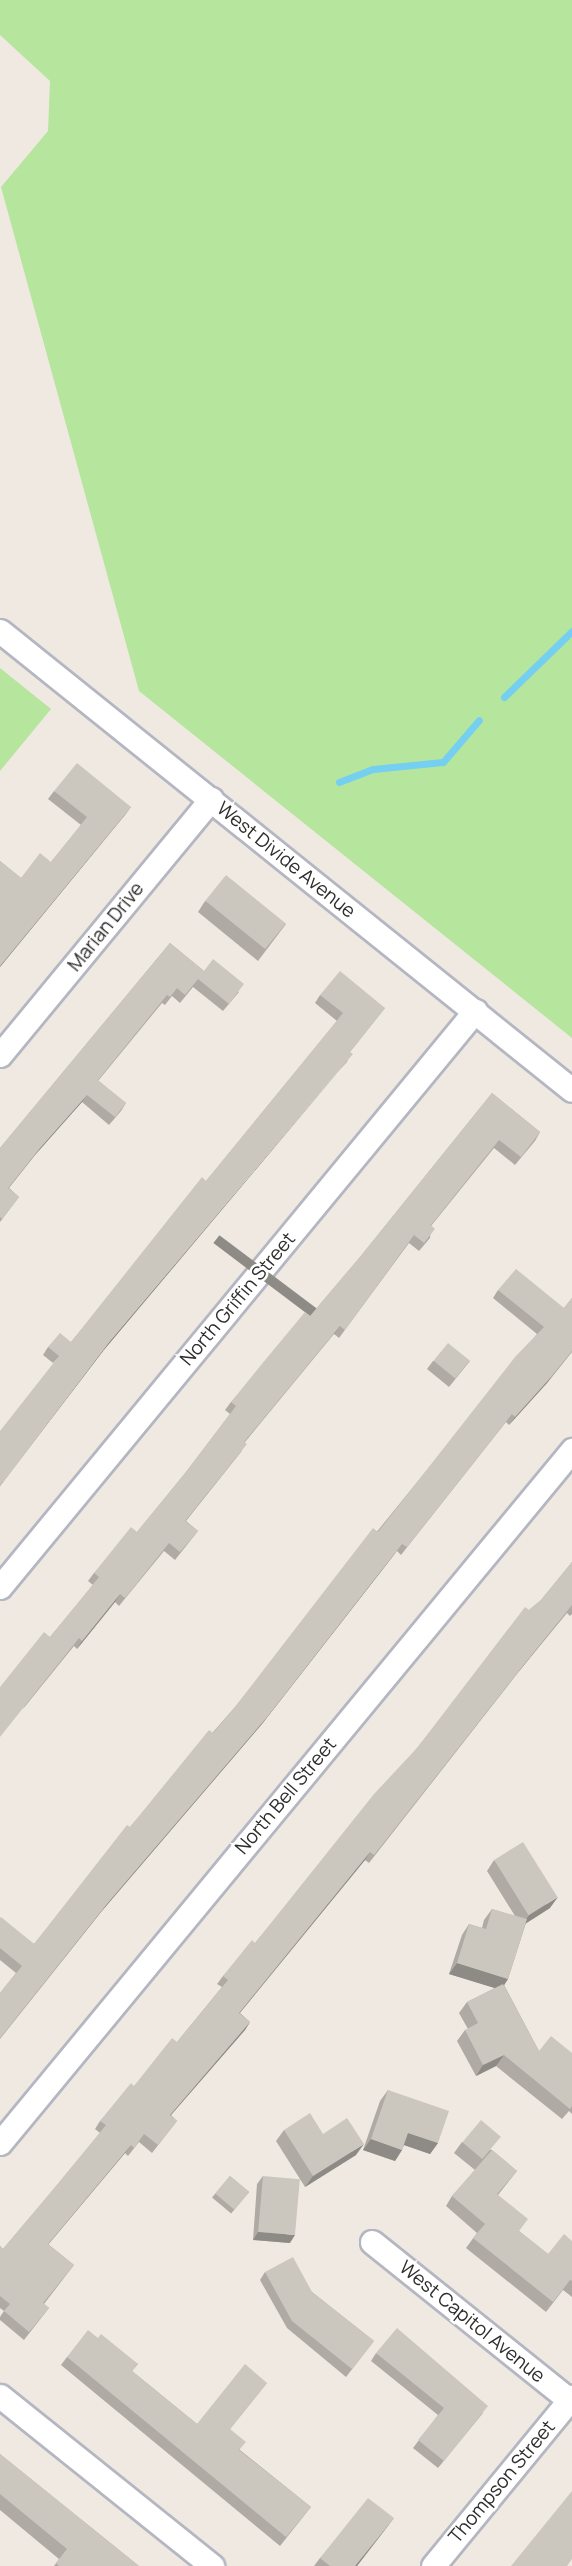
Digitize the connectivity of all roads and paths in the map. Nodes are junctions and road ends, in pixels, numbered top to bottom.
1 (0, 631) edge
2 (211, 799) junction
3 (475, 1011) junction
4 (0, 1055) edge
5 (572, 1090) edge
6 (572, 1450) edge
7 (0, 1587) edge
8 (0, 2143) edge
9 (372, 2242) dead end
10 (0, 2396) edge
11 (571, 2400) edge
12 (212, 2566) edge
13 (433, 2566) edge

1 - 2 street, West Divide Avenue
2 - 3 street, West Divide Avenue
2 - 4 street, Marian Drive
3 - 5 street, West Divide Avenue
3 - 7 street, North Griffin Street
6 - 8 street, North Bell Street
9 - 11 street, West Capitol Avenue
10 - 12 street
11 - 13 street, Thompson Street

